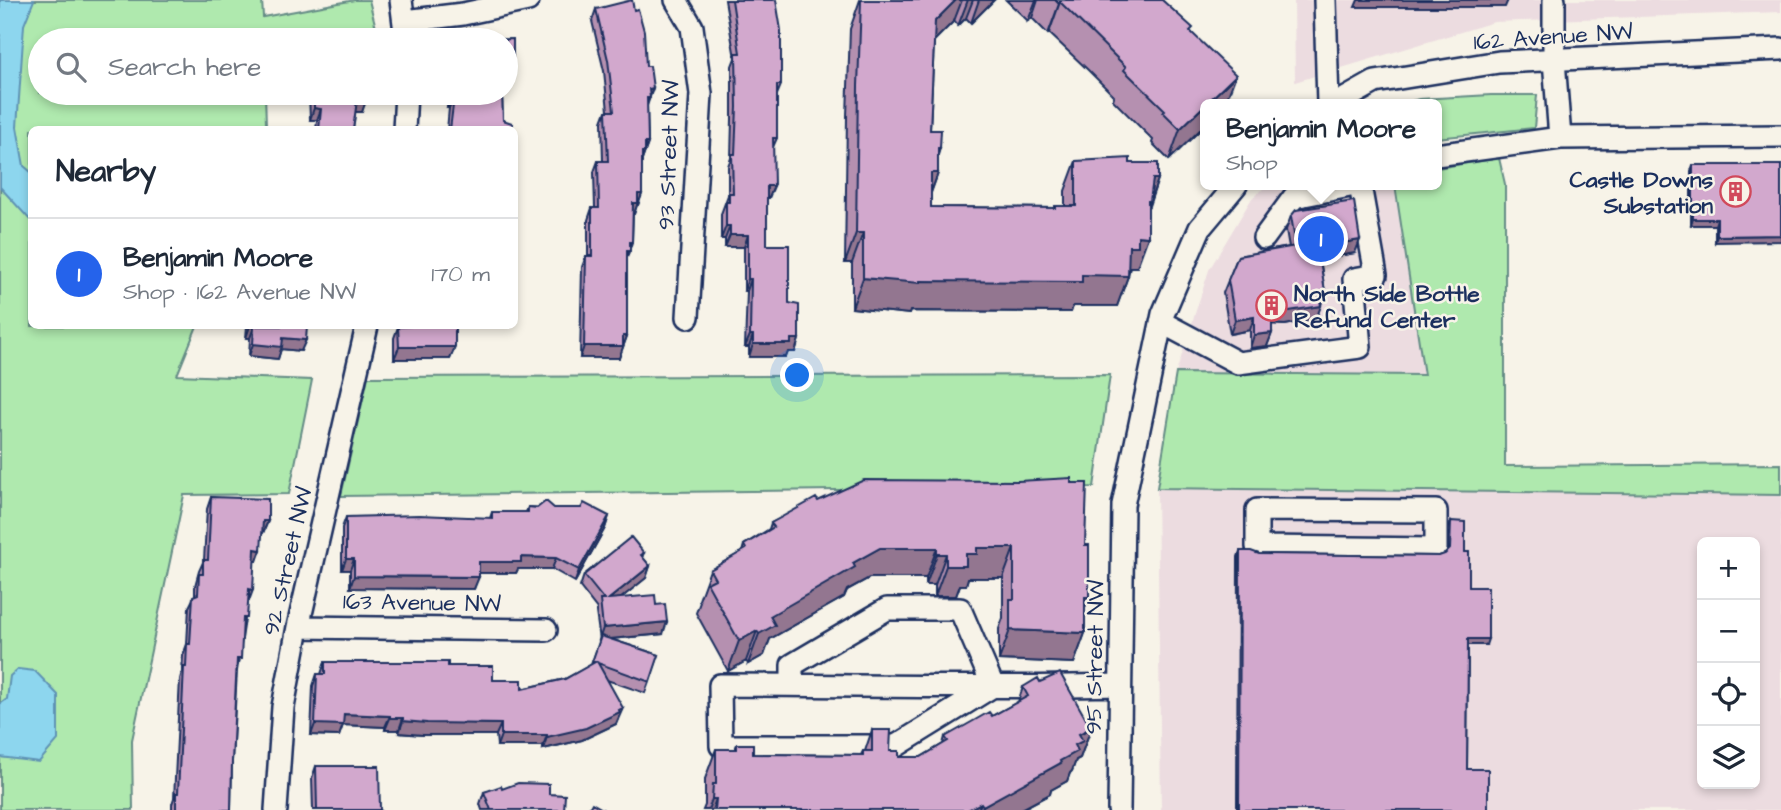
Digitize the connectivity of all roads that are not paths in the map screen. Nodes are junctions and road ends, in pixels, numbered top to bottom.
1 (401, 0) edge
2 (528, 0) edge
3 (676, 0) edge
4 (1325, 0) edge
5 (1555, 0) edge
6 (405, 28) edge
7 (415, 28) edge
8 (1781, 49) edge
9 (1554, 60) junction
10 (1328, 99) edge
11 (1345, 99) edge
12 (405, 105) edge
13 (404, 126) edge
14 (1781, 136) edge
15 (1560, 138) junction
16 (1442, 154) edge
17 (1232, 190) edge
18 (1331, 190) edge
19 (1359, 190) edge
20 (1264, 238) dead end
21 (688, 317) dead end
22 (1161, 322) junction
23 (366, 329) edge
24 (1436, 548) joint
25 (298, 627) junction
26 (546, 630) dead end
27 (792, 685) junction
28 (1120, 685) junction
29 (993, 686) junction
30 (276, 810) edge
31 (1119, 810) edge

1 - 6 street
2 - 7 street
3 - 21 street, 93 Street NW
4 - 10 street
5 - 9 street
8 - 9 street, 162 Avenue NW
9 - 11 street, 162 Avenue NW
9 - 15 street
12 - 13 street
14 - 15 street
15 - 16 street
17 - 22 street
18 - 20 street
19 - 22 street
22 - 28 street, 95 Street NW
23 - 25 street, 92 Street NW
24 - 24 street
25 - 26 street, 163 Avenue NW
25 - 30 street, 92 Street NW
27 - 29 street
27 - 29 street
27 - 29 street
28 - 29 street
28 - 31 street, 95 Street NW

